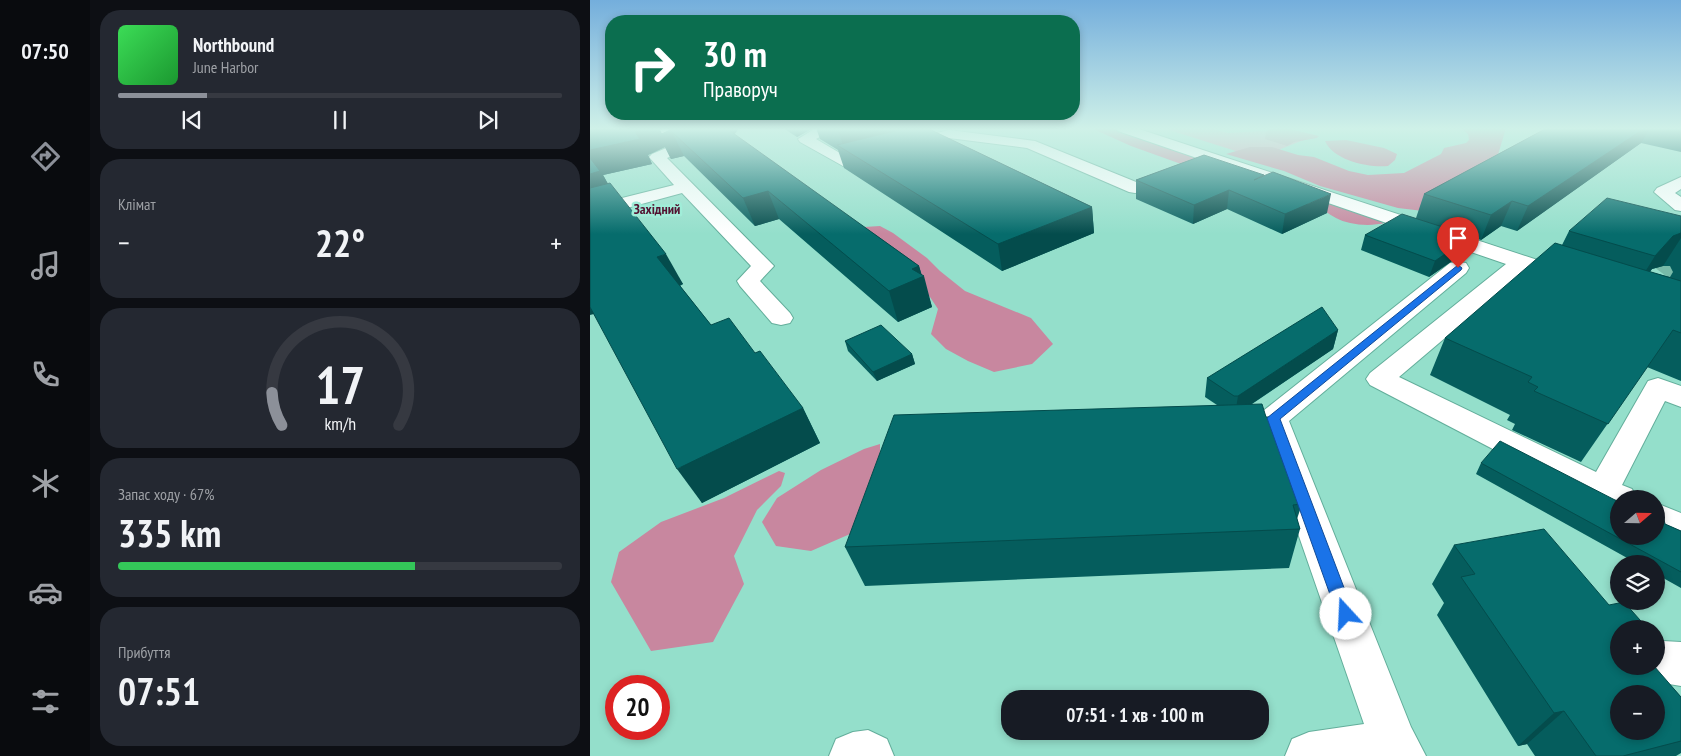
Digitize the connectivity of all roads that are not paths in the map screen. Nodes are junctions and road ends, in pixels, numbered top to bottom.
1 (663, 163) edge
2 (1076, 163) edge
3 (1228, 163) edge
4 (1681, 182) edge
5 (686, 187) junction
6 (1135, 188) dead end
7 (1681, 206) edge
8 (590, 212) edge
9 (1522, 262) junction
10 (1458, 268) dead end
11 (1585, 283) edge
12 (781, 318) dead end
13 (1681, 397) edge
14 (1613, 490) edge
15 (1610, 494) edge
16 (1665, 521) edge
17 (1681, 529) edge
18 (1398, 750) edge
19 (853, 756) edge
20 (870, 756) edge
21 (1309, 756) edge

1 - 5 lane
2 - 6 lane
3 - 9 lane
4 - 7 lane
5 - 8 lane
5 - 12 lane
9 - 11 lane
9 - 15 lane
10 - 18 lane
13 - 14 lane
16 - 17 lane
18 - 21 lane
19 - 20 lane

